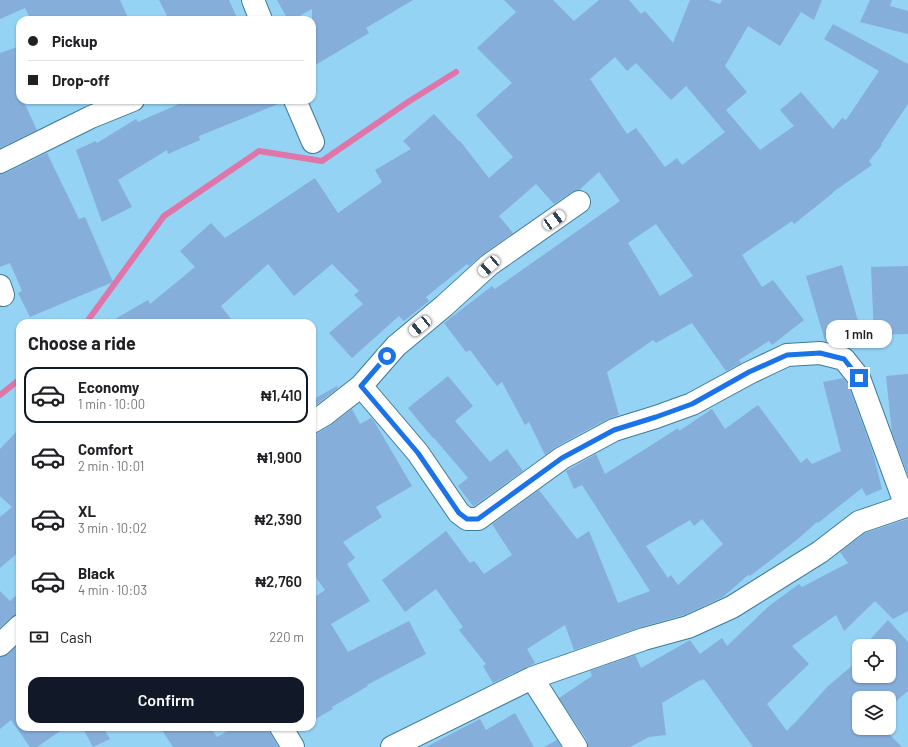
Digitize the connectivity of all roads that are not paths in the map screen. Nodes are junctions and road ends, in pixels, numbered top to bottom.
1 (253, 0) edge
2 (259, 16) edge
3 (123, 104) edge
4 (297, 104) edge
5 (313, 142) dead end
6 (0, 162) edge
7 (579, 202) dead end
8 (361, 386) junction
9 (316, 420) edge
10 (907, 506) edge
11 (16, 630) edge
12 (0, 645) edge
13 (532, 678) junction
14 (283, 731) edge
15 (293, 747) edge
16 (392, 747) edge
17 (576, 747) edge

1 - 2 street
3 - 6 street
4 - 5 street
7 - 8 street
8 - 9 street
8 - 10 street
10 - 13 street
11 - 12 street
13 - 16 street
13 - 17 street
14 - 15 street

